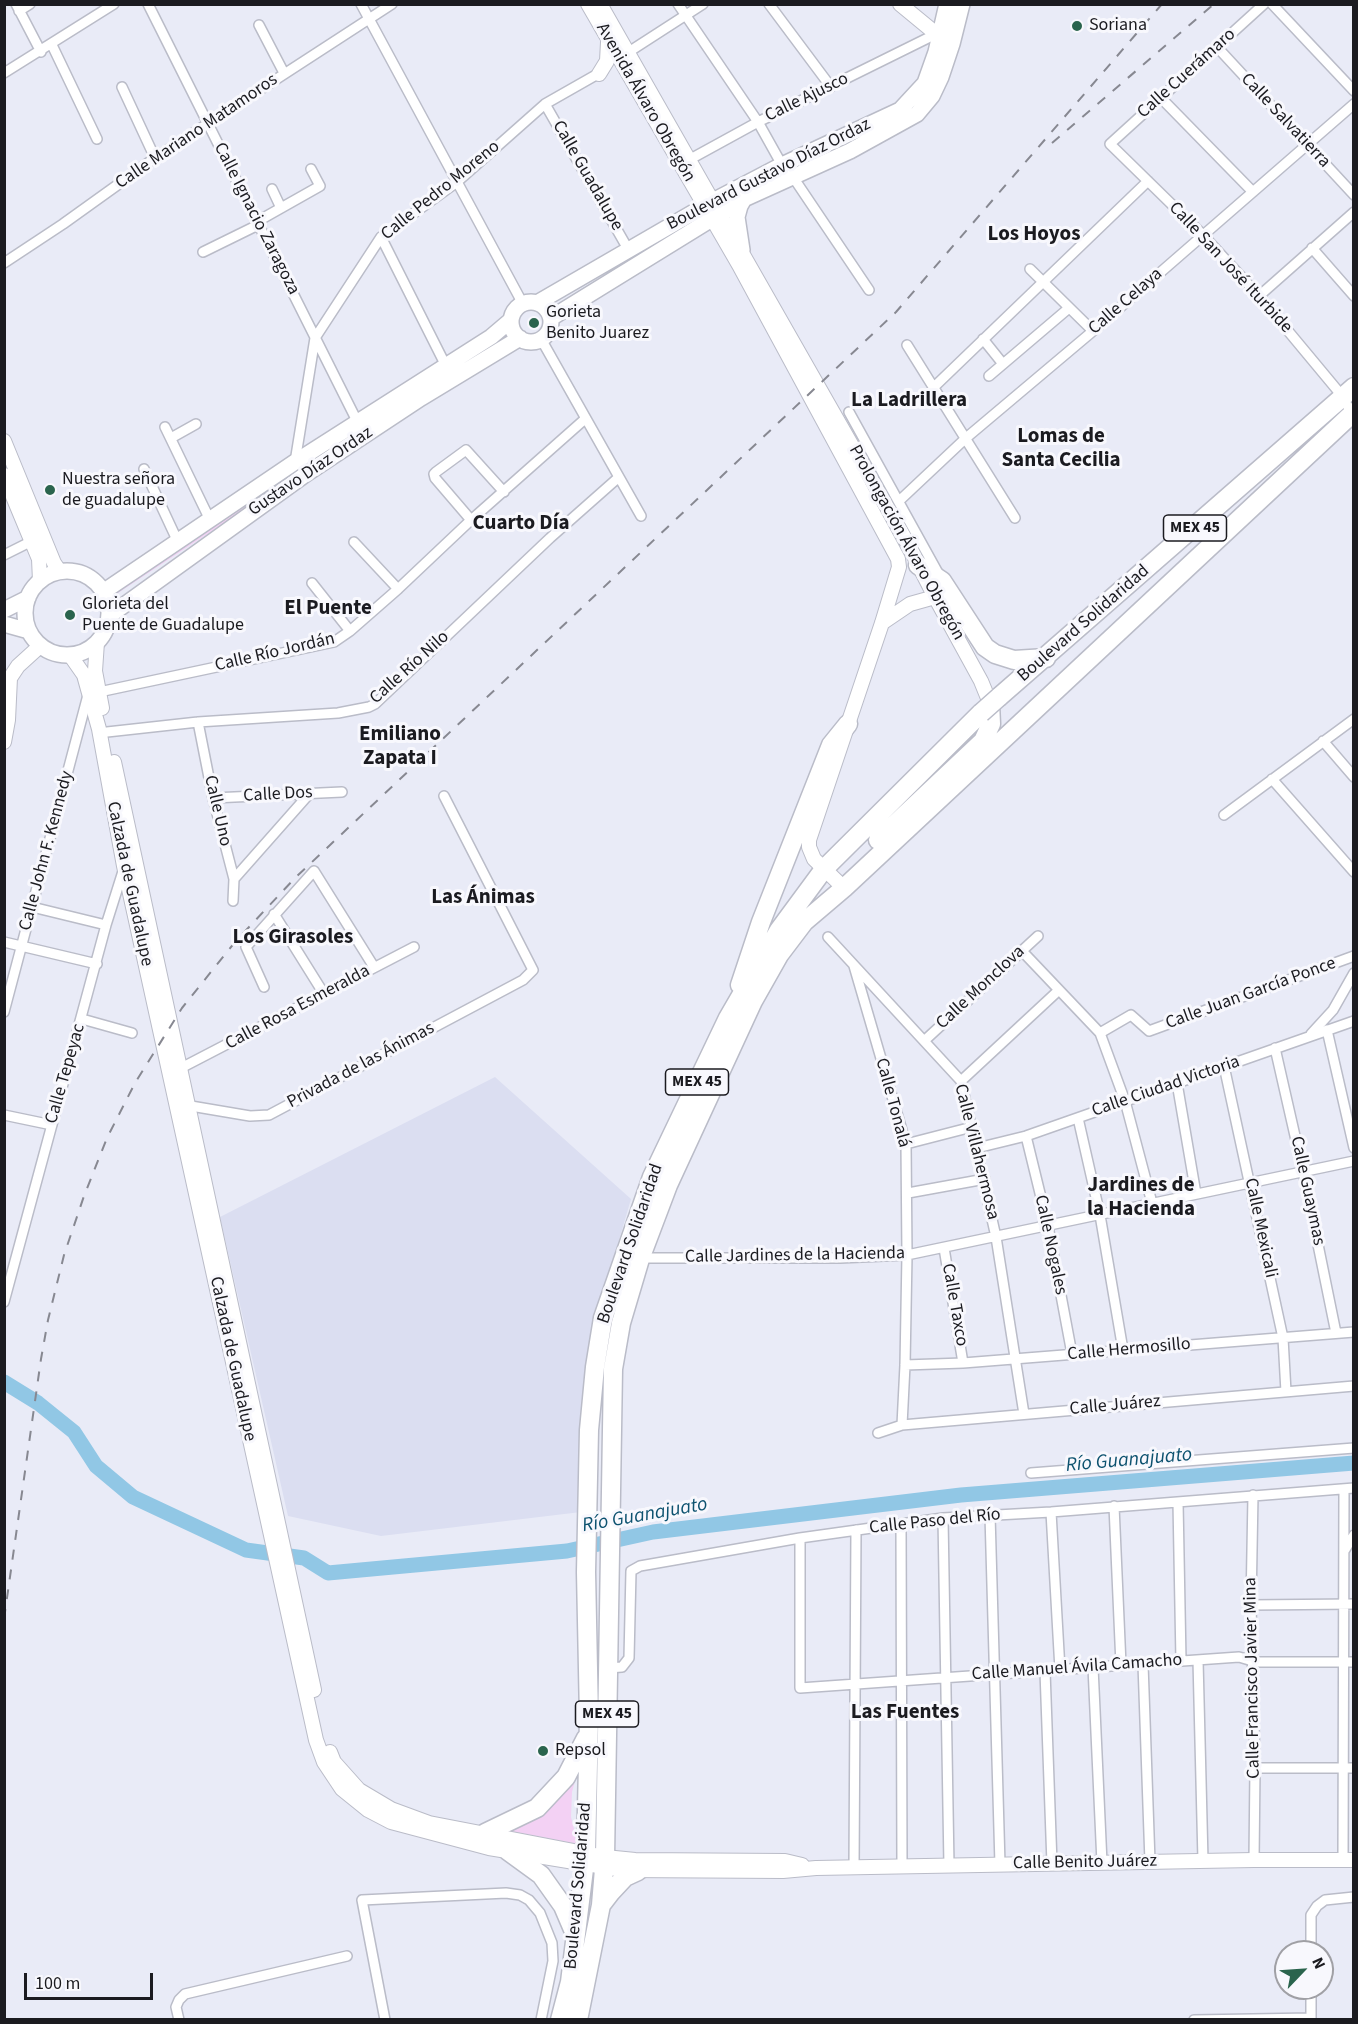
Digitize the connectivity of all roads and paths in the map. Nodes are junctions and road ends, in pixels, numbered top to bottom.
1 (30, 4) edge
2 (114, 4) edge
3 (148, 4) edge
4 (361, 4) edge
5 (392, 4) edge
6 (588, 4) edge
7 (600, 4) edge
8 (678, 4) edge
9 (703, 4) edge
10 (769, 4) edge
11 (900, 4) edge
12 (947, 4) edge
13 (962, 4) edge
14 (1263, 4) edge
15 (1272, 4) edge
16 (18, 8) edge
17 (686, 16) junction
18 (369, 20) junction
19 (259, 25) dead end
20 (938, 36) junction
21 (607, 40) junction
22 (52, 45) junction
23 (1217, 47) junction
24 (41, 52) junction
25 (623, 56) junction
26 (284, 72) junction
27 (4, 73) edge
28 (599, 74) junction
29 (122, 87) dead end
30 (831, 87) junction
31 (1353, 91) edge
32 (1161, 98) junction
33 (545, 104) junction
34 (1353, 104) edge
35 (758, 122) junction
36 (208, 123) junction
37 (96, 139) dead end
38 (1110, 144) joint
39 (1307, 145) junction
40 (154, 158) junction
41 (684, 162) junction
42 (782, 165) junction
43 (311, 169) dead end
44 (793, 177) junction
45 (1148, 181) junction
46 (457, 182) junction
47 (272, 189) dead end
48 (1253, 192) junction
49 (1353, 195) edge
50 (744, 199) junction
51 (281, 208) junction
52 (712, 210) junction
53 (1353, 212) edge
54 (259, 222) junction
55 (1203, 235) junction
56 (381, 237) junction
57 (1312, 248) junction
58 (628, 249) junction
59 (742, 250) junction
60 (203, 252) dead end
61 (4, 263) edge
62 (1030, 269) dead end
63 (1043, 282) junction
64 (869, 290) dead end
65 (1259, 296) junction
66 (1353, 296) edge
67 (530, 303) junction
68 (1069, 308) junction
69 (551, 318) junction
70 (511, 320) junction
71 (1093, 331) junction
72 (315, 338) junction
73 (520, 338) junction
74 (541, 339) junction
75 (983, 339) junction
76 (907, 345) dead end
77 (1003, 364) junction
78 (446, 366) junction
79 (989, 376) dead end
80 (934, 387) junction
81 (813, 388) junction
82 (1348, 392) edge
83 (849, 412) dead end
84 (1353, 415) edge
85 (585, 419) junction
86 (358, 423) junction
87 (196, 424) dead end
88 (165, 427) dead end
89 (171, 438) junction
90 (966, 438) junction
91 (4, 441) edge
92 (295, 462) junction
93 (144, 468) dead end
94 (4, 474) edge
95 (619, 477) junction
96 (504, 492) junction
97 (899, 501) junction
98 (641, 516) dead end
99 (1015, 518) dead end
100 (210, 520) junction
101 (471, 520) junction
102 (913, 540) junction
103 (32, 541) junction
104 (178, 542) junction
105 (354, 542) dead end
106 (4, 555) edge
107 (918, 565) joint
108 (60, 572) junction
109 (40, 581) junction
110 (312, 583) dead end
111 (398, 589) junction
112 (938, 589) junction
113 (103, 592) junction
114 (28, 598) junction
115 (4, 610) edge
116 (108, 616) junction
117 (4, 624) edge
118 (882, 624) junction
119 (29, 631) junction
120 (350, 631) junction
121 (97, 642) junction
122 (40, 646) junction
123 (70, 655) junction
124 (1046, 658) junction
125 (7, 680) edge
126 (94, 691) junction
127 (990, 704) junction
128 (1353, 718) edge
129 (198, 722) junction
130 (848, 724) junction
131 (107, 732) junction
132 (1323, 741) junction
133 (4, 742) edge
134 (1353, 777) edge
135 (1272, 779) junction
136 (342, 792) dead end
137 (310, 794) junction
138 (444, 796) dead end
139 (213, 798) junction
140 (1224, 815) dead end
141 (132, 846) junction
142 (124, 866) junction
143 (824, 869) junction
144 (1353, 872) edge
145 (234, 879) junction
146 (844, 888) junction
147 (233, 901) dead end
148 (32, 907) junction
149 (274, 914) junction
150 (106, 925) junction
151 (1038, 936) dead end
152 (828, 937) dead end
153 (4, 942) edge
154 (22, 946) junction
155 (414, 947) dead end
156 (1022, 951) junction
157 (1353, 956) edge
158 (97, 964) junction
159 (853, 964) junction
160 (374, 968) junction
161 (1353, 973) edge
162 (264, 987) dead end
163 (1059, 990) junction
164 (324, 994) junction
165 (4, 1012) edge
166 (728, 1018) junction
167 (82, 1019) junction
168 (1353, 1021) edge
169 (1327, 1030) junction
170 (132, 1033) dead end
171 (1100, 1033) junction
172 (1307, 1038) junction
173 (924, 1041) junction
174 (1275, 1048) junction
175 (1224, 1066) junction
176 (181, 1068) junction
177 (961, 1081) junction
178 (1177, 1083) junction
179 (1125, 1101) junction
180 (183, 1105) junction
181 (4, 1114) edge
182 (1078, 1118) junction
183 (52, 1125) junction
184 (972, 1127) junction
185 (1026, 1136) junction
186 (906, 1144) junction
187 (977, 1148) junction
188 (1353, 1148) edge
189 (1353, 1161) edge
190 (1303, 1171) junction
191 (985, 1179) junction
192 (1250, 1184) junction
193 (908, 1193) junction
194 (1196, 1194) junction
195 (1152, 1203) junction
196 (1100, 1215) junction
197 (1048, 1226) junction
198 (996, 1237) junction
199 (944, 1248) junction
200 (907, 1255) junction
201 (632, 1257) junction
202 (4, 1302) edge
203 (1353, 1332) edge
204 (1336, 1334) junction
205 (1283, 1338) junction
206 (1123, 1350) junction
207 (1072, 1354) junction
208 (1016, 1359) junction
209 (963, 1363) junction
210 (905, 1365) junction
211 (1353, 1386) edge
212 (1286, 1392) junction
213 (1024, 1414) junction
214 (902, 1425) junction
215 (878, 1433) dead end
216 (1353, 1448) edge
217 (1031, 1473) dead end
218 (1349, 1488) edge
219 (1252, 1495) junction
220 (1178, 1502) junction
221 (1114, 1506) junction
222 (1051, 1512) junction
223 (990, 1515) junction
224 (944, 1518) junction
225 (901, 1525) junction
226 (856, 1530) junction
227 (1353, 1535) edge
228 (800, 1538) junction
229 (1343, 1552) junction
230 (286, 1582) junction
231 (1343, 1604) junction
232 (1353, 1604) edge
233 (1251, 1605) junction
234 (1198, 1660) junction
235 (1252, 1660) junction
236 (1181, 1661) junction
237 (1349, 1662) edge
238 (1143, 1664) junction
239 (1121, 1665) junction
240 (1093, 1667) junction
241 (608, 1668) junction
242 (1060, 1670) junction
243 (1045, 1671) junction
244 (995, 1674) junction
245 (946, 1678) junction
246 (901, 1681) junction
247 (855, 1684) junction
248 (589, 1734) junction
249 (1255, 1768) junction
250 (1348, 1768) edge
251 (485, 1833) junction
252 (508, 1851) junction
253 (585, 1859) junction
254 (1254, 1860) junction
255 (1348, 1860) edge
256 (1203, 1861) junction
257 (605, 1862) junction
258 (1150, 1862) junction
259 (1102, 1863) junction
260 (1052, 1864) junction
261 (1000, 1865) junction
262 (949, 1866) junction
263 (854, 1867) junction
264 (902, 1867) junction
265 (816, 1868) junction
266 (638, 1871) junction
267 (1353, 1897) edge
268 (601, 1905) junction
269 (576, 1935) junction
270 (1311, 1940) edge
271 (347, 1956) dead end
272 (1311, 2000) edge
273 (179, 2019) edge
274 (385, 2019) edge
275 (541, 2019) edge
276 (560, 2019) edge
277 (578, 2019) edge
278 (1194, 2019) edge
279 (1311, 2019) edge

1 - 16 street
2 - 22 street
3 - 36 street, Calle Ignacio Zaragoza
4 - 18 street
5 - 18 street, Calle Mariano Matamoros
6 - 21 street, Avenida Álvaro Obregón
7 - 25 street, Avenida Álvaro Obregón
8 - 17 street
9 - 17 street, Calle Pedro Moreno
10 - 30 street
11 - 20 street
12 - 20 main road, Boulevard Gustavo Díaz Ordaz
13 - 44 main road, Boulevard Gustavo Díaz Ordaz
14 - 23 street, Calle Cuerámaro
15 - 31 street
16 - 24 street
17 - 25 street, Calle Pedro Moreno
17 - 35 street
18 - 26 street, Calle Mariano Matamoros
18 - 46 street
19 - 26 street
20 - 30 street, Calle Ajusco
20 - 42 main road, Boulevard Gustavo Díaz Ordaz
21 - 25 street, Avenida Álvaro Obregón
21 - 28 street
22 - 24 street
22 - 37 street
23 - 32 street, Calle Cuerámaro
23 - 39 street, Calle Salvatierra
24 - 27 street
25 - 28 street, Calle Pedro Moreno
25 - 41 street, Avenida Álvaro Obregón
26 - 36 street, Calle Mariano Matamoros
28 - 33 street, Calle Pedro Moreno
29 - 40 street
30 - 35 street, Calle Ajusco
32 - 38 street, Calle Cuerámaro
32 - 48 street
33 - 46 street, Calle Pedro Moreno
33 - 58 street, Calle Guadalupe
34 - 39 street, Calle Celaya
35 - 41 street, Calle Ajusco
35 - 42 street
36 - 40 street, Calle Mariano Matamoros
36 - 54 street, Calle Ignacio Zaragoza
38 - 45 street, Calle San José Iturbide
39 - 48 street, Calle Celaya
39 - 49 street, Calle Salvatierra
40 - 61 street, Calle Mariano Matamoros
41 - 52 street, Avenida Álvaro Obregón
42 - 52 main road, Boulevard Gustavo Díaz Ordaz
43 - 51 street
44 - 50 main road, Boulevard Gustavo Díaz Ordaz
44 - 64 street
45 - 55 street, Calle San José Iturbide
45 - 63 street
46 - 56 street, Calle Pedro Moreno
46 - 67 street
47 - 51 street
48 - 55 street, Calle Celaya
50 - 52 main road, Boulevard Gustavo Díaz Ordaz
50 - 59 main road
51 - 54 street
52 - 58 main road, Boulevard Gustavo Díaz Ordaz
52 - 59 street, Avenida Álvaro Obregón
52 - 69 main road, Boulevard Gustavo Díaz Ordaz
52 - 81 street, Avenida Álvaro Obregón
53 - 57 street
54 - 60 street
54 - 72 street, Calle Ignacio Zaragoza
55 - 65 street, Calle San José Iturbide
55 - 71 street, Calle Celaya
56 - 72 street, Calle Pedro Moreno
56 - 78 street
57 - 65 street
57 - 66 street
58 - 67 main road, Boulevard Gustavo Díaz Ordaz
59 - 81 street, Avenida Álvaro Obregón
62 - 63 street
63 - 68 street
63 - 75 street
65 - 82 street, Calle San José Iturbide
67 - 69 main road
67 - 70 main road
68 - 71 street
68 - 77 street
69 - 74 main road
70 - 73 main road
70 - 78 main road, Gustavo Díaz Ordaz
71 - 90 street, Calle Celaya
72 - 86 street, Calle Ignacio Zaragoza
72 - 92 street, Calle Pedro Moreno
73 - 74 main road
73 - 116 main road, Gustavo Díaz Ordaz
74 - 85 street
75 - 77 street
75 - 80 street
76 - 80 street
77 - 79 street
78 - 86 main road, Gustavo Díaz Ordaz
80 - 90 street
81 - 102 street, Prolongación Álvaro Obregón
81 - 118 street, Prolongación Álvaro Obregón
82 - 84 street, Calle San José Iturbide
82 - 124 highway, Boulevard Solidaridad / MEX 45
83 - 97 street
84 - 146 highway, Boulevard Solidaridad / MEX 45
85 - 95 street
85 - 96 street, Calle Río Jordán
86 - 92 main road, Gustavo Díaz Ordaz
87 - 89 street
88 - 89 street
89 - 100 street
90 - 97 street, Calle Celaya
90 - 99 street
91 - 108 street
92 - 100 main road, Gustavo Díaz Ordaz
93 - 104 street
94 - 103 street
95 - 98 street
95 - 129 street, Calle Río Nilo
96 - 101 street, Calle Río Jordán
96 - 101 street
97 - 102 street
100 - 104 main road, Gustavo Díaz Ordaz
101 - 111 street, Calle Río Jordán
102 - 107 street, Prolongación Álvaro Obregón
102 - 112 street
103 - 106 street
103 - 109 street
104 - 113 main road, Gustavo Díaz Ordaz
105 - 111 street
107 - 112 highway
108 - 109 main road
108 - 113 main road
109 - 114 main road
110 - 120 street
111 - 120 street, Calle Río Jordán
112 - 118 street
112 - 124 highway
112 - 127 street, Prolongación Álvaro Obregón
113 - 116 main road
114 - 115 main road
114 - 119 main road
116 - 121 main road
117 - 119 main road
118 - 130 street
119 - 122 main road
120 - 126 street, Calle Río Jordán
121 - 123 main road
121 - 126 street, Calzada de Guadalupe
122 - 123 main road
122 - 125 street
123 - 126 street, Calzada de Guadalupe
124 - 127 highway, Boulevard Solidaridad / MEX 45
125 - 133 street
126 - 131 street, Calzada de Guadalupe
126 - 142 street, Calzada de Guadalupe
126 - 148 street, Calle John F. Kennedy
127 - 143 highway, Boulevard Solidaridad / MEX 45
127 - 146 highway
128 - 132 street
129 - 131 street, Calle Río Nilo
129 - 139 street, Calle Uno
130 - 143 street
130 - 166 highway
131 - 141 street, Calzada de Guadalupe
132 - 134 street
132 - 135 street
135 - 140 street
135 - 144 street
136 - 137 street, Calle Dos
137 - 139 street, Calle Dos
137 - 145 street
138 - 180 street, Privada de las Ánimas
139 - 145 street, Calle Uno
141 - 142 street, Calle Tepeyac
141 - 176 street, Calzada de Guadalupe
142 - 150 street, Calle Tepeyac
142 - 180 street, Calzada de Guadalupe
143 - 146 street
143 - 166 highway, Boulevard Solidaridad / MEX 45
145 - 147 street, Calle Uno
146 - 201 highway, Boulevard Solidaridad / MEX 45
148 - 150 street
148 - 154 street, Calle John F. Kennedy
149 - 160 street
149 - 162 street
149 - 164 street
150 - 158 street, Calle Tepeyac
151 - 156 street, Calle Monclova
152 - 159 street, Calle Villahermosa
153 - 154 street
154 - 158 street
154 - 165 street, Calle John F. Kennedy
155 - 160 street, Calle Rosa Esmeralda
156 - 163 street
156 - 173 street, Calle Monclova
157 - 171 street, Calle Juan García Ponce
158 - 167 street, Calle Tepeyac
159 - 173 street, Calle Villahermosa
159 - 186 street, Calle Tonalá
160 - 164 street, Calle Rosa Esmeralda
161 - 172 street
163 - 171 street
163 - 177 street
164 - 176 street, Calle Rosa Esmeralda
166 - 201 highway, Boulevard Solidaridad / MEX 45
167 - 170 street
167 - 183 street, Calle Tepeyac
168 - 169 street, Calle Ciudad Victoria
169 - 172 street, Calle Ciudad Victoria
169 - 188 street
171 - 179 street
172 - 174 street, Calle Ciudad Victoria
173 - 177 street, Calle Villahermosa
174 - 175 street, Calle Ciudad Victoria
174 - 190 street, Calle Guaymas
175 - 178 street, Calle Ciudad Victoria
175 - 192 street, Calle Mexicali
176 - 180 street, Calzada de Guadalupe
177 - 184 street, Calle Villahermosa
178 - 179 street, Calle Ciudad Victoria
178 - 194 street
179 - 182 street, Calle Ciudad Victoria
179 - 195 street
180 - 230 street, Calzada de Guadalupe
181 - 183 street
182 - 185 street, Calle Ciudad Victoria
182 - 196 street
183 - 202 street, Calle Tepeyac
184 - 186 street
184 - 187 street, Calle Villahermosa
185 - 187 street, Calle Ciudad Victoria
185 - 197 street, Calle Nogales
186 - 193 street, Calle Tonalá
187 - 191 street, Calle Villahermosa
189 - 190 street, Calle Jardines de la Hacienda
190 - 192 street, Calle Jardines de la Hacienda
190 - 204 street, Calle Guaymas
191 - 193 street
191 - 198 street, Calle Villahermosa
192 - 194 street, Calle Jardines de la Hacienda
192 - 205 street, Calle Mexicali
193 - 200 street, Calle Tonalá
194 - 195 street, Calle Jardines de la Hacienda
195 - 196 street, Calle Jardines de la Hacienda
196 - 197 street, Calle Jardines de la Hacienda
196 - 206 street
197 - 198 street, Calle Jardines de la Hacienda
197 - 207 street, Calle Nogales
198 - 199 street, Calle Jardines de la Hacienda
198 - 208 street, Calle Villahermosa
199 - 200 street, Calle Jardines de la Hacienda
199 - 209 street, Calle Taxco
200 - 201 street, Calle Jardines de la Hacienda
200 - 210 street, Calle Tonalá
201 - 241 highway, Boulevard Solidaridad / MEX 45
201 - 248 highway, Boulevard Solidaridad / MEX 45
203 - 204 street, Calle Hermosillo
204 - 205 street, Calle Hermosillo
205 - 206 street, Calle Hermosillo
205 - 212 street, Calle Mexicali
206 - 207 street, Calle Hermosillo
207 - 208 street, Calle Hermosillo
208 - 209 street, Calle Hermosillo
208 - 213 street, Calle Villahermosa
209 - 210 street, Calle Hermosillo
210 - 214 street, Calle Tonalá
211 - 212 street, Calle Juárez
212 - 213 street, Calle Juárez
213 - 214 street, Calle Juárez
214 - 215 street, Calle Juárez
216 - 217 street
218 - 219 street, Calle Paso del Río
218 - 229 street
219 - 220 street, Calle Paso del Río
219 - 233 street, Calle Francisco Javier Mina
220 - 221 street, Calle Paso del Río
220 - 236 street
221 - 222 street, Calle Paso del Río
221 - 239 street
222 - 223 street, Calle Paso del Río
222 - 242 street
223 - 224 street, Calle Paso del Río
223 - 244 street
224 - 225 street, Calle Paso del Río
224 - 245 street
225 - 226 street, Calle Paso del Río
225 - 246 street
226 - 228 street, Calle Paso del Río
226 - 247 street
227 - 229 street
228 - 241 street, Calle Paso del Río
228 - 247 street, Calle Manuel Ávila Camacho
229 - 231 street
230 - 251 street, Calzada de Guadalupe
230 - 252 street, Calzada de Guadalupe
231 - 232 street
231 - 233 street
231 - 237 street
233 - 235 street, Calle Francisco Javier Mina
234 - 235 street, Calle Manuel Ávila Camacho
234 - 236 street, Calle Manuel Ávila Camacho
234 - 256 street
235 - 237 street, Calle Manuel Ávila Camacho
235 - 249 street, Calle Francisco Javier Mina
236 - 238 street, Calle Manuel Ávila Camacho
237 - 250 street
238 - 239 street, Calle Manuel Ávila Camacho
238 - 258 street
239 - 240 street, Calle Manuel Ávila Camacho
240 - 242 street, Calle Manuel Ávila Camacho
240 - 259 street
241 - 257 highway, Boulevard Solidaridad / MEX 45
242 - 243 street, Calle Manuel Ávila Camacho
243 - 244 street, Calle Manuel Ávila Camacho
243 - 260 street
244 - 245 street, Calle Manuel Ávila Camacho
244 - 261 street
245 - 246 street, Calle Manuel Ávila Camacho
245 - 262 street
246 - 247 street, Calle Manuel Ávila Camacho
246 - 264 street
247 - 263 street
248 - 251 highway
248 - 253 highway, Boulevard Solidaridad / MEX 45
249 - 250 street
249 - 254 street, Calle Francisco Javier Mina
250 - 255 street
251 - 253 street, Calzada de Guadalupe
252 - 253 street, Calzada de Guadalupe
252 - 269 highway
253 - 257 street, Calzada de Guadalupe
253 - 269 highway, Boulevard Solidaridad / MEX 45
254 - 255 street, Calle Benito Juárez
254 - 256 street, Calle Benito Juárez
256 - 258 street, Calle Benito Juárez
257 - 265 street, Calle Benito Juárez
257 - 266 street, Calle Benito Juárez
257 - 268 highway, Boulevard Solidaridad / MEX 45
258 - 259 street, Calle Benito Juárez
259 - 260 street, Calle Benito Juárez
260 - 261 street, Calle Benito Juárez
261 - 262 street, Calle Benito Juárez
262 - 264 street, Calle Benito Juárez
263 - 264 street, Calle Benito Juárez
263 - 265 street, Calle Benito Juárez
265 - 266 street, Calle Benito Juárez
266 - 268 highway
267 - 270 street
268 - 277 highway, Boulevard Solidaridad / MEX 45
269 - 276 highway, Boulevard Solidaridad / MEX 45
271 - 273 street
272 - 279 street
274 - 275 street
278 - 279 street

